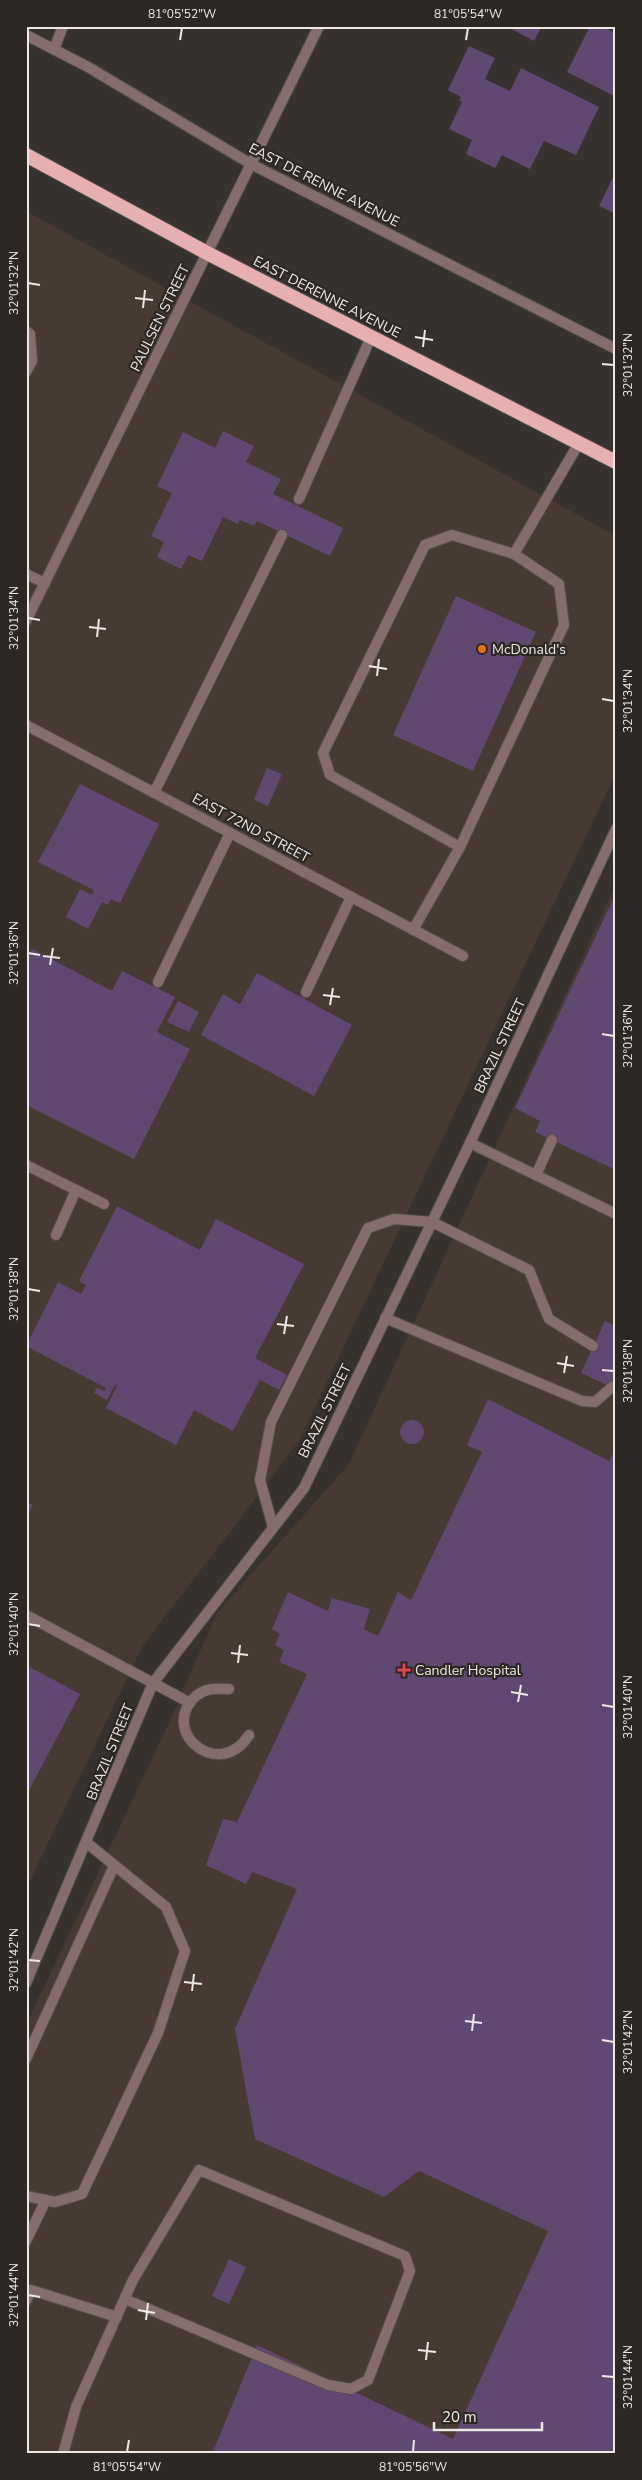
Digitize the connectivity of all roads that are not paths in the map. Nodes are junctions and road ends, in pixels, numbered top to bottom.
1 (63, 26) edge
2 (318, 26) edge
3 (26, 35) edge
4 (54, 50) junction
5 (26, 155) edge
6 (251, 164) junction
7 (207, 253) junction
8 (26, 331) edge
9 (371, 337) junction
10 (616, 348) edge
11 (26, 372) edge
12 (579, 443) junction
13 (616, 462) edge
14 (299, 499) dead end
15 (282, 536) dead end
16 (514, 554) junction
17 (26, 574) edge
18 (45, 583) junction
19 (26, 621) edge
20 (26, 725) edge
21 (154, 793) junction
22 (616, 829) edge
23 (230, 833) junction
24 (460, 847) junction
25 (351, 897) junction
26 (413, 930) junction
27 (463, 956) dead end
28 (158, 982) dead end
29 (306, 992) dead end
30 (552, 1140) dead end
31 (470, 1143) junction
32 (26, 1165) edge
33 (536, 1175) junction
34 (76, 1190) junction
35 (104, 1204) dead end
36 (616, 1214) edge
37 (432, 1222) junction
38 (56, 1235) dead end
39 (386, 1318) junction
40 (594, 1346) dead end
41 (612, 1387) dead end
42 (273, 1527) junction
43 (26, 1615) edge
44 (153, 1683) junction
45 (229, 1689) dead end
46 (190, 1703) junction
47 (249, 1734) dead end
48 (87, 1843) junction
49 (114, 1866) junction
50 (26, 1982) edge
51 (26, 2059) edge
52 (26, 2196) edge
53 (46, 2200) junction
54 (26, 2241) edge
55 (29, 2289) edge
56 (125, 2299) junction
57 (26, 2301) edge
58 (117, 2316) junction
59 (64, 2454) edge

1 - 4 street
2 - 6 street, PAULSEN STREET
3 - 4 street, EAST DE RENNE AVENUE
4 - 6 street, EAST DE RENNE AVENUE
5 - 7 highway, EAST DERENNE AVENUE
6 - 7 street, PAULSEN STREET
6 - 10 street, EAST DE RENNE AVENUE
7 - 9 highway, EAST DERENNE AVENUE
7 - 18 street, PAULSEN STREET
8 - 11 street
9 - 12 highway, EAST DERENNE AVENUE
9 - 14 street
12 - 13 highway, EAST DERENNE AVENUE
12 - 16 street
15 - 21 street
16 - 24 street
16 - 24 street
17 - 18 street
18 - 19 street, PAULSEN STREET
20 - 21 street, EAST 72ND STREET
21 - 23 street, EAST 72ND STREET
22 - 31 street, BRAZIL STREET
23 - 25 street, EAST 72ND STREET
23 - 28 street
24 - 26 street
25 - 26 street, EAST 72ND STREET
25 - 29 street
26 - 27 street, EAST 72ND STREET
30 - 33 street
31 - 33 street
31 - 37 street, BRAZIL STREET
32 - 34 street
33 - 36 street
34 - 35 street
34 - 38 street
37 - 39 street, BRAZIL STREET
37 - 40 street
37 - 42 street
39 - 41 street
39 - 42 street, BRAZIL STREET
42 - 44 street, BRAZIL STREET
43 - 44 street
44 - 46 street
44 - 48 street, BRAZIL STREET
45 - 46 street
46 - 47 street
48 - 49 street
48 - 50 street, BRAZIL STREET
49 - 51 street
49 - 53 street
52 - 53 street
53 - 54 street
55 - 57 street
55 - 58 street
56 - 56 street
56 - 58 street
58 - 59 street

